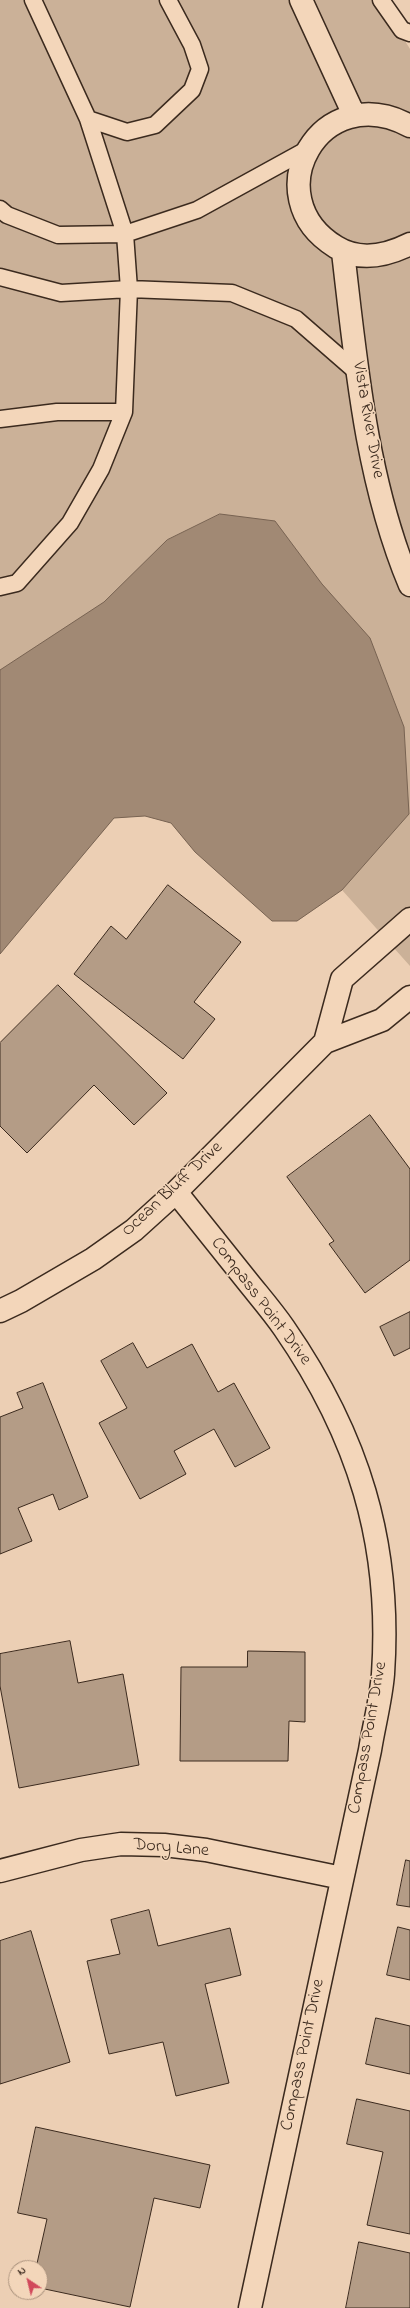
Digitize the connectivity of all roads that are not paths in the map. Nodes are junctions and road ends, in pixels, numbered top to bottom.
1 (32, 0) edge
2 (168, 0) edge
3 (301, 0) edge
4 (381, 0) edge
5 (410, 33) edge
6 (354, 115) junction
7 (88, 120) junction
8 (410, 126) edge
9 (308, 149) junction
10 (0, 209) edge
11 (125, 234) junction
12 (410, 244) edge
13 (343, 252) junction
14 (0, 277) edge
15 (129, 289) junction
16 (358, 373) junction
17 (124, 412) junction
18 (0, 420) edge
19 (410, 585) edge
20 (0, 587) edge
21 (410, 918) edge
22 (410, 997) edge
23 (325, 1042) junction
24 (176, 1192) junction
25 (0, 1311) edge
26 (0, 1871) edge
27 (342, 1878) junction
28 (250, 2308) edge

1 - 7 lane
2 - 7 lane
3 - 6 street
4 - 5 lane
6 - 8 street
6 - 9 street
7 - 11 lane
9 - 11 lane
9 - 13 street
10 - 11 lane
11 - 15 lane
12 - 13 street
13 - 16 street, Vista River Drive
14 - 15 lane
15 - 16 lane
15 - 17 lane
16 - 19 street, Vista River Drive
17 - 18 lane
17 - 20 lane
21 - 23 street, Ocean Bluff Drive
22 - 23 street, Ocean Bluff Drive
23 - 24 street, Ocean Bluff Drive
24 - 25 street, Ocean Bluff Drive
24 - 27 street, Compass Point Drive
26 - 27 street, Dory Lane
27 - 28 street, Compass Point Drive

